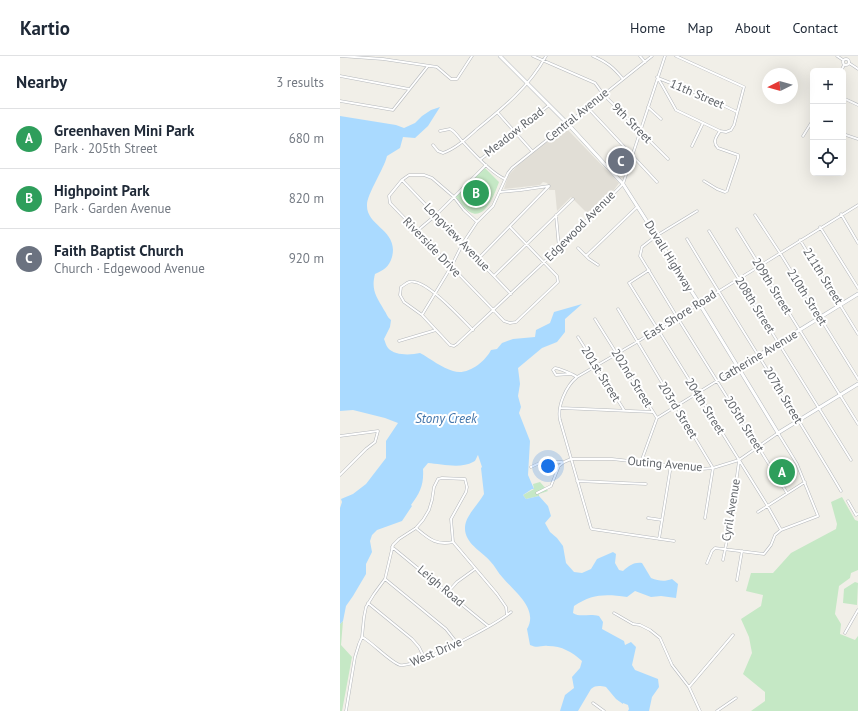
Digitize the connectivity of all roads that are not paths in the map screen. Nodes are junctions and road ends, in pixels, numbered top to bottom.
1 (340, 56) edge
2 (384, 56) edge
3 (472, 56) edge
4 (500, 56) edge
5 (533, 56) edge
6 (546, 56) edge
7 (593, 56) edge
8 (640, 56) edge
9 (652, 56) edge
10 (665, 56) edge
11 (676, 56) edge
12 (837, 56) edge
13 (849, 56) edge
14 (383, 59) junction
15 (848, 59) junction
16 (843, 60) junction
17 (544, 61) junction
18 (645, 62) junction
19 (849, 63) junction
20 (844, 65) junction
21 (428, 66) junction
22 (842, 68) edge
23 (858, 69) edge
24 (340, 76) edge
25 (657, 78) junction
26 (622, 79) junction
27 (527, 83) junction
28 (409, 89) junction
29 (603, 94) junction
30 (846, 99) edge
31 (340, 101) edge
32 (858, 105) edge
33 (548, 106) junction
34 (587, 107) junction
35 (648, 107) junction
36 (738, 112) junction
37 (498, 113) junction
38 (661, 119) dead end
39 (703, 122) junction
40 (567, 124) junction
41 (810, 125) edge
42 (640, 131) junction
43 (720, 131) junction
44 (440, 132) dead end
45 (516, 132) junction
46 (846, 135) edge
47 (803, 136) dead end
48 (858, 139) edge
49 (463, 142) junction
50 (433, 145) dead end
51 (692, 146) dead end
52 (532, 151) junction
53 (632, 155) junction
54 (481, 159) junction
55 (668, 159) dead end
56 (486, 165) junction
57 (505, 179) junction
58 (402, 180) junction
59 (704, 181) dead end
60 (657, 182) dead end
61 (623, 184) junction
62 (500, 192) junction
63 (454, 197) junction
64 (573, 199) dead end
65 (858, 205) edge
66 (637, 207) junction
67 (697, 210) dead end
68 (841, 214) junction
69 (436, 215) junction
70 (556, 215) junction
71 (755, 215) dead end
72 (477, 222) junction
73 (510, 227) junction
74 (820, 227) junction
75 (737, 229) dead end
76 (417, 231) junction
77 (708, 231) dead end
78 (656, 236) junction
79 (687, 239) dead end
80 (800, 240) junction
81 (463, 243) junction
82 (858, 243) edge
83 (526, 244) junction
84 (559, 248) junction
85 (578, 248) dead end
86 (780, 253) junction
87 (586, 256) junction
88 (478, 259) junction
89 (544, 262) junction
90 (598, 265) dead end
91 (451, 266) junction
92 (759, 266) junction
93 (649, 270) junction
94 (494, 276) junction
95 (738, 278) junction
96 (858, 288) edge
97 (718, 291) junction
98 (435, 293) junction
99 (511, 294) junction
100 (858, 294) edge
101 (699, 303) junction
102 (841, 305) junction
103 (618, 309) dead end
104 (494, 310) junction
105 (422, 315) junction
106 (677, 317) junction
107 (820, 318) junction
108 (595, 319) dead end
109 (657, 329) junction
110 (436, 330) junction
111 (474, 330) junction
112 (800, 330) junction
113 (858, 334) edge
114 (578, 337) dead end
115 (399, 341) dead end
116 (637, 342) junction
117 (779, 343) junction
118 (616, 354) junction
119 (760, 356) junction
120 (596, 367) junction
121 (738, 368) junction
122 (570, 374) junction
123 (577, 378) junction
124 (858, 379) edge
125 (717, 381) junction
126 (858, 384) edge
127 (697, 393) junction
128 (840, 395) junction
129 (676, 406) junction
130 (560, 408) junction
131 (819, 408) junction
132 (624, 410) junction
133 (653, 412) junction
134 (657, 418) junction
135 (799, 421) junction
136 (858, 424) edge
137 (778, 433) junction
138 (340, 436) edge
139 (758, 446) junction
140 (571, 459) junction
141 (739, 460) junction
142 (851, 460) dead end
143 (564, 462) junction
144 (641, 462) junction
145 (671, 465) junction
146 (530, 467) dead end
147 (713, 468) junction
148 (340, 475) edge
149 (577, 481) junction
150 (805, 482) junction
151 (646, 484) dead end
152 (841, 491) dead end
153 (537, 493) dead end
154 (787, 493) junction
155 (848, 501) dead end
156 (767, 505) junction
157 (758, 512) dead end
158 (857, 515) edge
159 (648, 518) dead end
160 (705, 518) dead end
161 (662, 520) junction
162 (416, 528) junction
163 (781, 530) junction
164 (659, 539) junction
165 (674, 541) dead end
166 (453, 542) junction
167 (392, 547) junction
168 (725, 548) junction
169 (742, 551) junction
170 (723, 560) dead end
171 (707, 563) dead end
172 (475, 569) junction
173 (385, 579) junction
174 (736, 580) dead end
175 (448, 592) junction
176 (368, 603) junction
177 (858, 610) edge
178 (511, 612) dead end
179 (614, 613) dead end
180 (507, 615) junction
181 (488, 626) junction
182 (845, 633) dead end
183 (733, 635) dead end
184 (362, 638) junction
185 (458, 644) junction
186 (424, 658) junction
187 (689, 687) junction
188 (736, 698) dead end
189 (593, 703) dead end
190 (601, 710) edge
191 (346, 711) edge
192 (700, 711) edge
193 (717, 711) edge

1 - 14 street
2 - 14 street
3 - 21 street
4 - 27 street, Duvall Highway
5 - 17 street, 9th Street
6 - 17 street
7 - 26 street
8 - 18 street
9 - 18 street, Central Avenue
10 - 25 street, Edgewood Avenue
11 - 36 street
12 - 16 street
13 - 15 street
14 - 21 street
15 - 16 street
15 - 19 street
16 - 20 street
17 - 27 street
17 - 29 street, 9th Street
18 - 26 street, Central Avenue
19 - 20 street
19 - 23 street
20 - 22 street
21 - 28 street
24 - 28 street
25 - 35 street, Edgewood Avenue
25 - 36 street, 11th Street
25 - 39 street
26 - 29 street, Central Avenue
27 - 33 street, Duvall Highway
27 - 37 street
28 - 31 street
29 - 34 street, Central Avenue
29 - 42 street, 9th Street
30 - 32 street
33 - 40 street, Duvall Highway
33 - 45 street, Meadow Road
34 - 40 street, Central Avenue
34 - 53 street
35 - 38 street
35 - 42 street, Edgewood Avenue
36 - 43 street
37 - 45 street
37 - 49 street
39 - 43 street
39 - 51 street
40 - 52 street, Central Avenue
40 - 61 street, Duvall Highway
41 - 47 street
42 - 53 street, Edgewood Avenue
42 - 55 street, 9th Street
43 - 59 street
44 - 49 street
45 - 52 street
45 - 54 street, Meadow Road
46 - 48 street
49 - 50 street
49 - 54 street
52 - 57 street, Central Avenue
53 - 60 street
53 - 61 street, Edgewood Avenue
54 - 56 street
56 - 57 street
56 - 63 street
57 - 62 street, Central Avenue
58 - 63 street
58 - 69 street, Longview Avenue
58 - 76 street, Riverside Drive
61 - 66 street, Duvall Highway
61 - 84 street, Edgewood Avenue
62 - 72 street, Central Avenue
62 - 73 street
63 - 69 street
63 - 72 street
64 - 70 street
65 - 68 street, East Shore Road
66 - 78 street, Duvall Highway
66 - 87 street
67 - 78 street
68 - 74 street, East Shore Road
68 - 82 street
69 - 76 street
69 - 81 street, Longview Avenue
70 - 83 street
70 - 84 street
71 - 86 street, 210th Street
72 - 81 street, Central Avenue
73 - 83 street
73 - 88 street
74 - 80 street, East Shore Road
74 - 96 street
75 - 92 street, 209th Street
76 - 91 street, Riverside Drive
77 - 95 street, 208th Street
78 - 93 street, 205th Street
78 - 101 street, Duvall Highway
79 - 97 street, 207th Street
80 - 86 street, East Shore Road
80 - 102 street, 211th Street
81 - 88 street, Longview Avenue
81 - 91 street, Central Avenue
83 - 89 street
83 - 94 street
84 - 89 street, Edgewood Avenue
85 - 87 street
86 - 92 street, East Shore Road
86 - 107 street, 210th Street
87 - 90 street
88 - 94 street, Longview Avenue
89 - 99 street, Edgewood Avenue
89 - 104 street, Riverside Drive
91 - 98 street, Central Avenue
91 - 104 street, Riverside Drive
92 - 95 street, East Shore Road
92 - 112 street, 209th Street
93 - 106 street, 205th Street
93 - 109 street, 204th Street
94 - 99 street, Longview Avenue
95 - 97 street, East Shore Road
95 - 117 street, 208th Street
97 - 101 street, East Shore Road
97 - 119 street, 207th Street
98 - 105 street, Central Avenue
98 - 105 street
98 - 111 street
99 - 104 street, Edgewood Avenue
100 - 102 street, Catherine Avenue
101 - 106 street, East Shore Road
101 - 121 street, Duvall Highway
102 - 107 street, Catherine Avenue
102 - 113 street, 211th Street
103 - 116 street, 203rd Street
104 - 111 street, Edgewood Avenue
105 - 110 street
106 - 109 street, East Shore Road
106 - 125 street, 205th Street
107 - 112 street, Catherine Avenue
107 - 124 street, 210th Street
108 - 118 street, 202nd Street
109 - 116 street, East Shore Road
109 - 127 street, 204th Street
110 - 111 street, Edgewood Avenue
110 - 115 street
112 - 117 street, Catherine Avenue
112 - 128 street, 209th Street
114 - 120 street, 201st Street
116 - 118 street, East Shore Road
116 - 129 street, 203rd Street
117 - 119 street, Catherine Avenue
117 - 131 street, 208th Street
118 - 120 street, East Shore Road
118 - 133 street, 202nd Street
119 - 121 street, Catherine Avenue
119 - 135 street, 207th Street
120 - 123 street, East Shore Road
120 - 132 street, 201st Street
121 - 125 street, Catherine Avenue
121 - 137 street, Duvall Highway
122 - 122 street
122 - 123 street
123 - 130 street, East Shore Road
125 - 127 street, Catherine Avenue
125 - 139 street, 205th Street
126 - 128 street, Outing Avenue
127 - 129 street, Catherine Avenue
127 - 141 street, 204th Street
128 - 131 street, Outing Avenue
128 - 136 street, 209th Street
129 - 134 street, Catherine Avenue
129 - 147 street, 203rd Street
130 - 132 street
130 - 140 street, East Shore Road
131 - 135 street, Outing Avenue
131 - 142 street, 208th Street
132 - 133 street
133 - 134 street, 202nd Street
134 - 144 street, 202nd Street
135 - 137 street, Outing Avenue
135 - 152 street, 207th Street
137 - 139 street, Outing Avenue
137 - 150 street, Duvall Highway
138 - 148 street
139 - 141 street, Outing Avenue
139 - 154 street, 205th Street
140 - 143 street, Outing Avenue
140 - 144 street, Outing Avenue
140 - 149 street, East Shore Road
141 - 147 street, Outing Avenue
141 - 156 street, 204th Street
141 - 168 street, Cyril Avenue
143 - 146 street
143 - 153 street
144 - 145 street, Outing Avenue
145 - 147 street, Outing Avenue
145 - 161 street
147 - 160 street
149 - 151 street
149 - 164 street, East Shore Road
150 - 154 street
150 - 163 street, Duvall Highway
154 - 156 street
155 - 158 street
156 - 157 street
156 - 163 street, 204th Street
159 - 161 street
161 - 164 street
162 - 166 street
162 - 166 street
162 - 167 street
163 - 169 street
164 - 165 street
166 - 172 street
167 - 173 street
167 - 175 street, Leigh Road
168 - 169 street
168 - 170 street, Cyril Avenue
168 - 171 street
169 - 174 street
172 - 175 street
172 - 180 street
173 - 176 street
173 - 185 street
175 - 181 street, Leigh Road
176 - 184 street
176 - 186 street
177 - 182 street
178 - 180 street, West Drive
179 - 187 street
180 - 181 street, West Drive
181 - 185 street, West Drive
183 - 187 street
184 - 186 street, West Drive
184 - 191 street
185 - 186 street, West Drive
187 - 192 street
188 - 193 street
189 - 190 street

